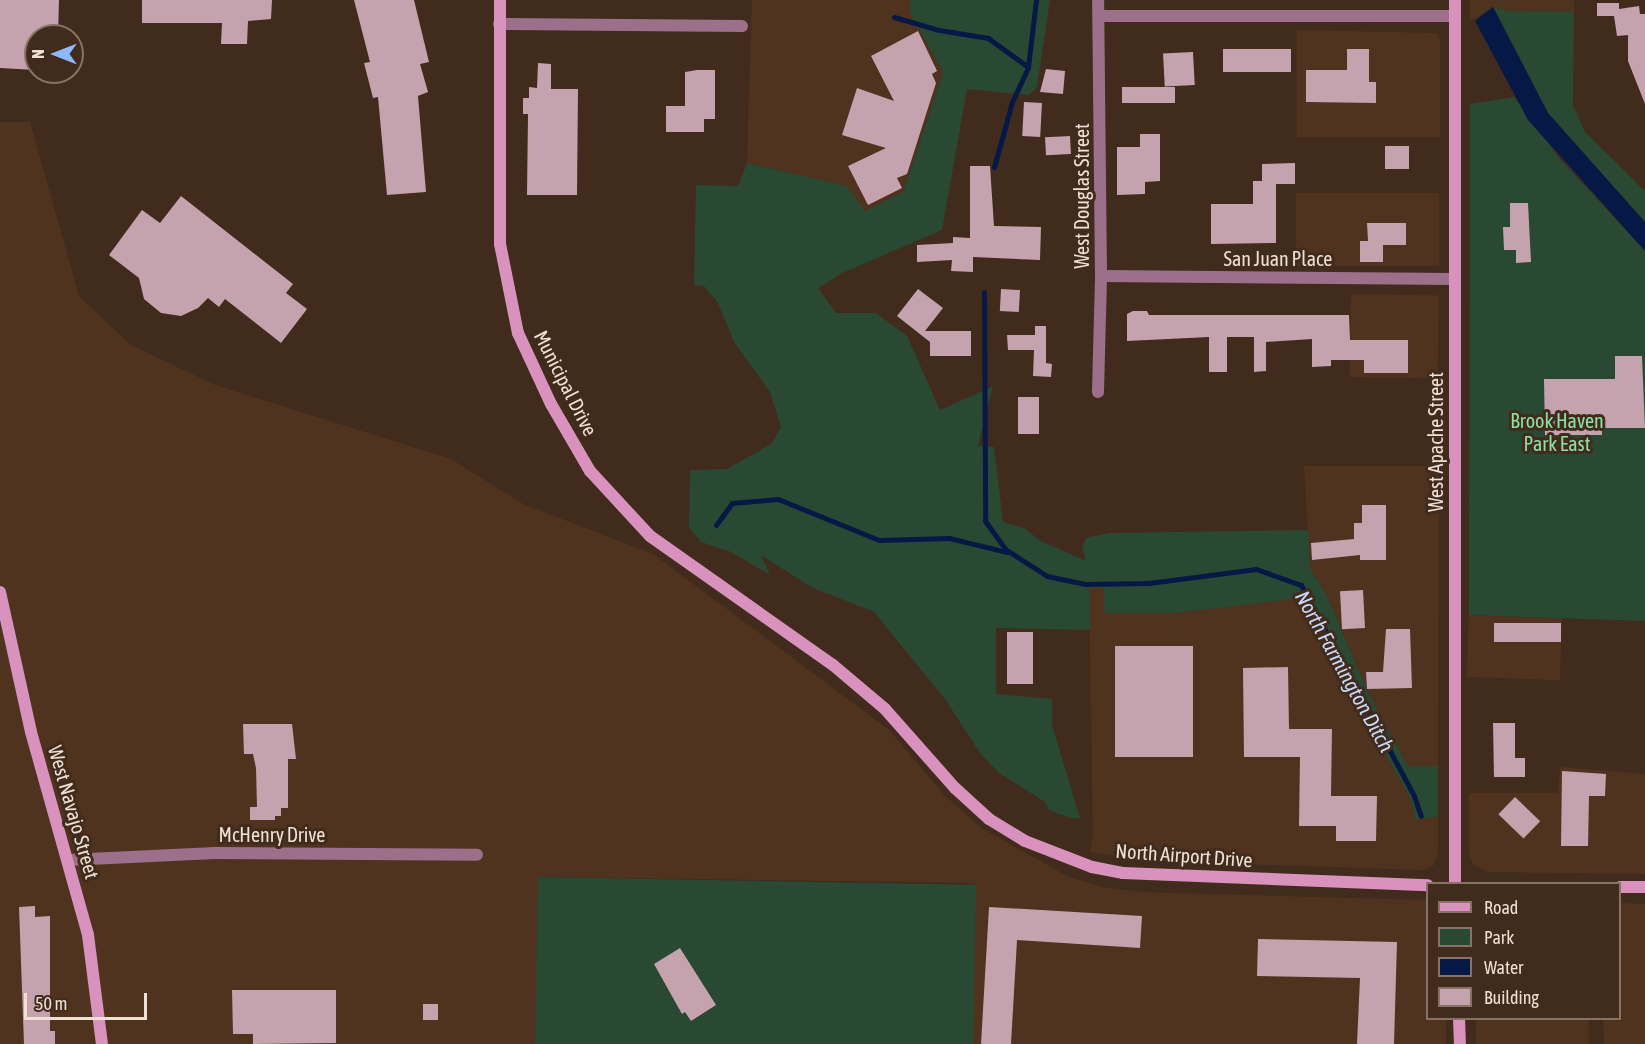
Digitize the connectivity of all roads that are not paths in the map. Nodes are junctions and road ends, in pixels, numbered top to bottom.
1 (500, 0) edge
2 (1098, 0) edge
3 (1455, 0) edge
4 (1099, 16) junction
5 (1455, 16) junction
6 (499, 24) junction
7 (742, 26) dead end
8 (1101, 276) junction
9 (1455, 279) junction
10 (1098, 392) dead end
11 (0, 592) edge
12 (832, 665) joint
13 (477, 855) dead end
14 (68, 860) junction
15 (1455, 882) edge
16 (1426, 885) edge
17 (1621, 887) edge
18 (1645, 887) edge
19 (1459, 1020) edge
20 (102, 1044) edge
21 (1460, 1044) edge

1 - 6 main road, Municipal Drive
2 - 4 street, West Douglas Street
3 - 5 main road, West Apache Street
4 - 5 street
4 - 8 street, West Douglas Street
5 - 9 main road, West Apache Street
6 - 7 street
6 - 12 main road, Municipal Drive
8 - 9 street, San Juan Place
8 - 10 street, West Douglas Street
9 - 15 main road, West Apache Street
11 - 14 main road, West Navajo Street
12 - 16 main road, North Airport Drive
13 - 14 street, McHenry Drive
14 - 20 main road, West Navajo Street
17 - 18 main road
19 - 21 main road

